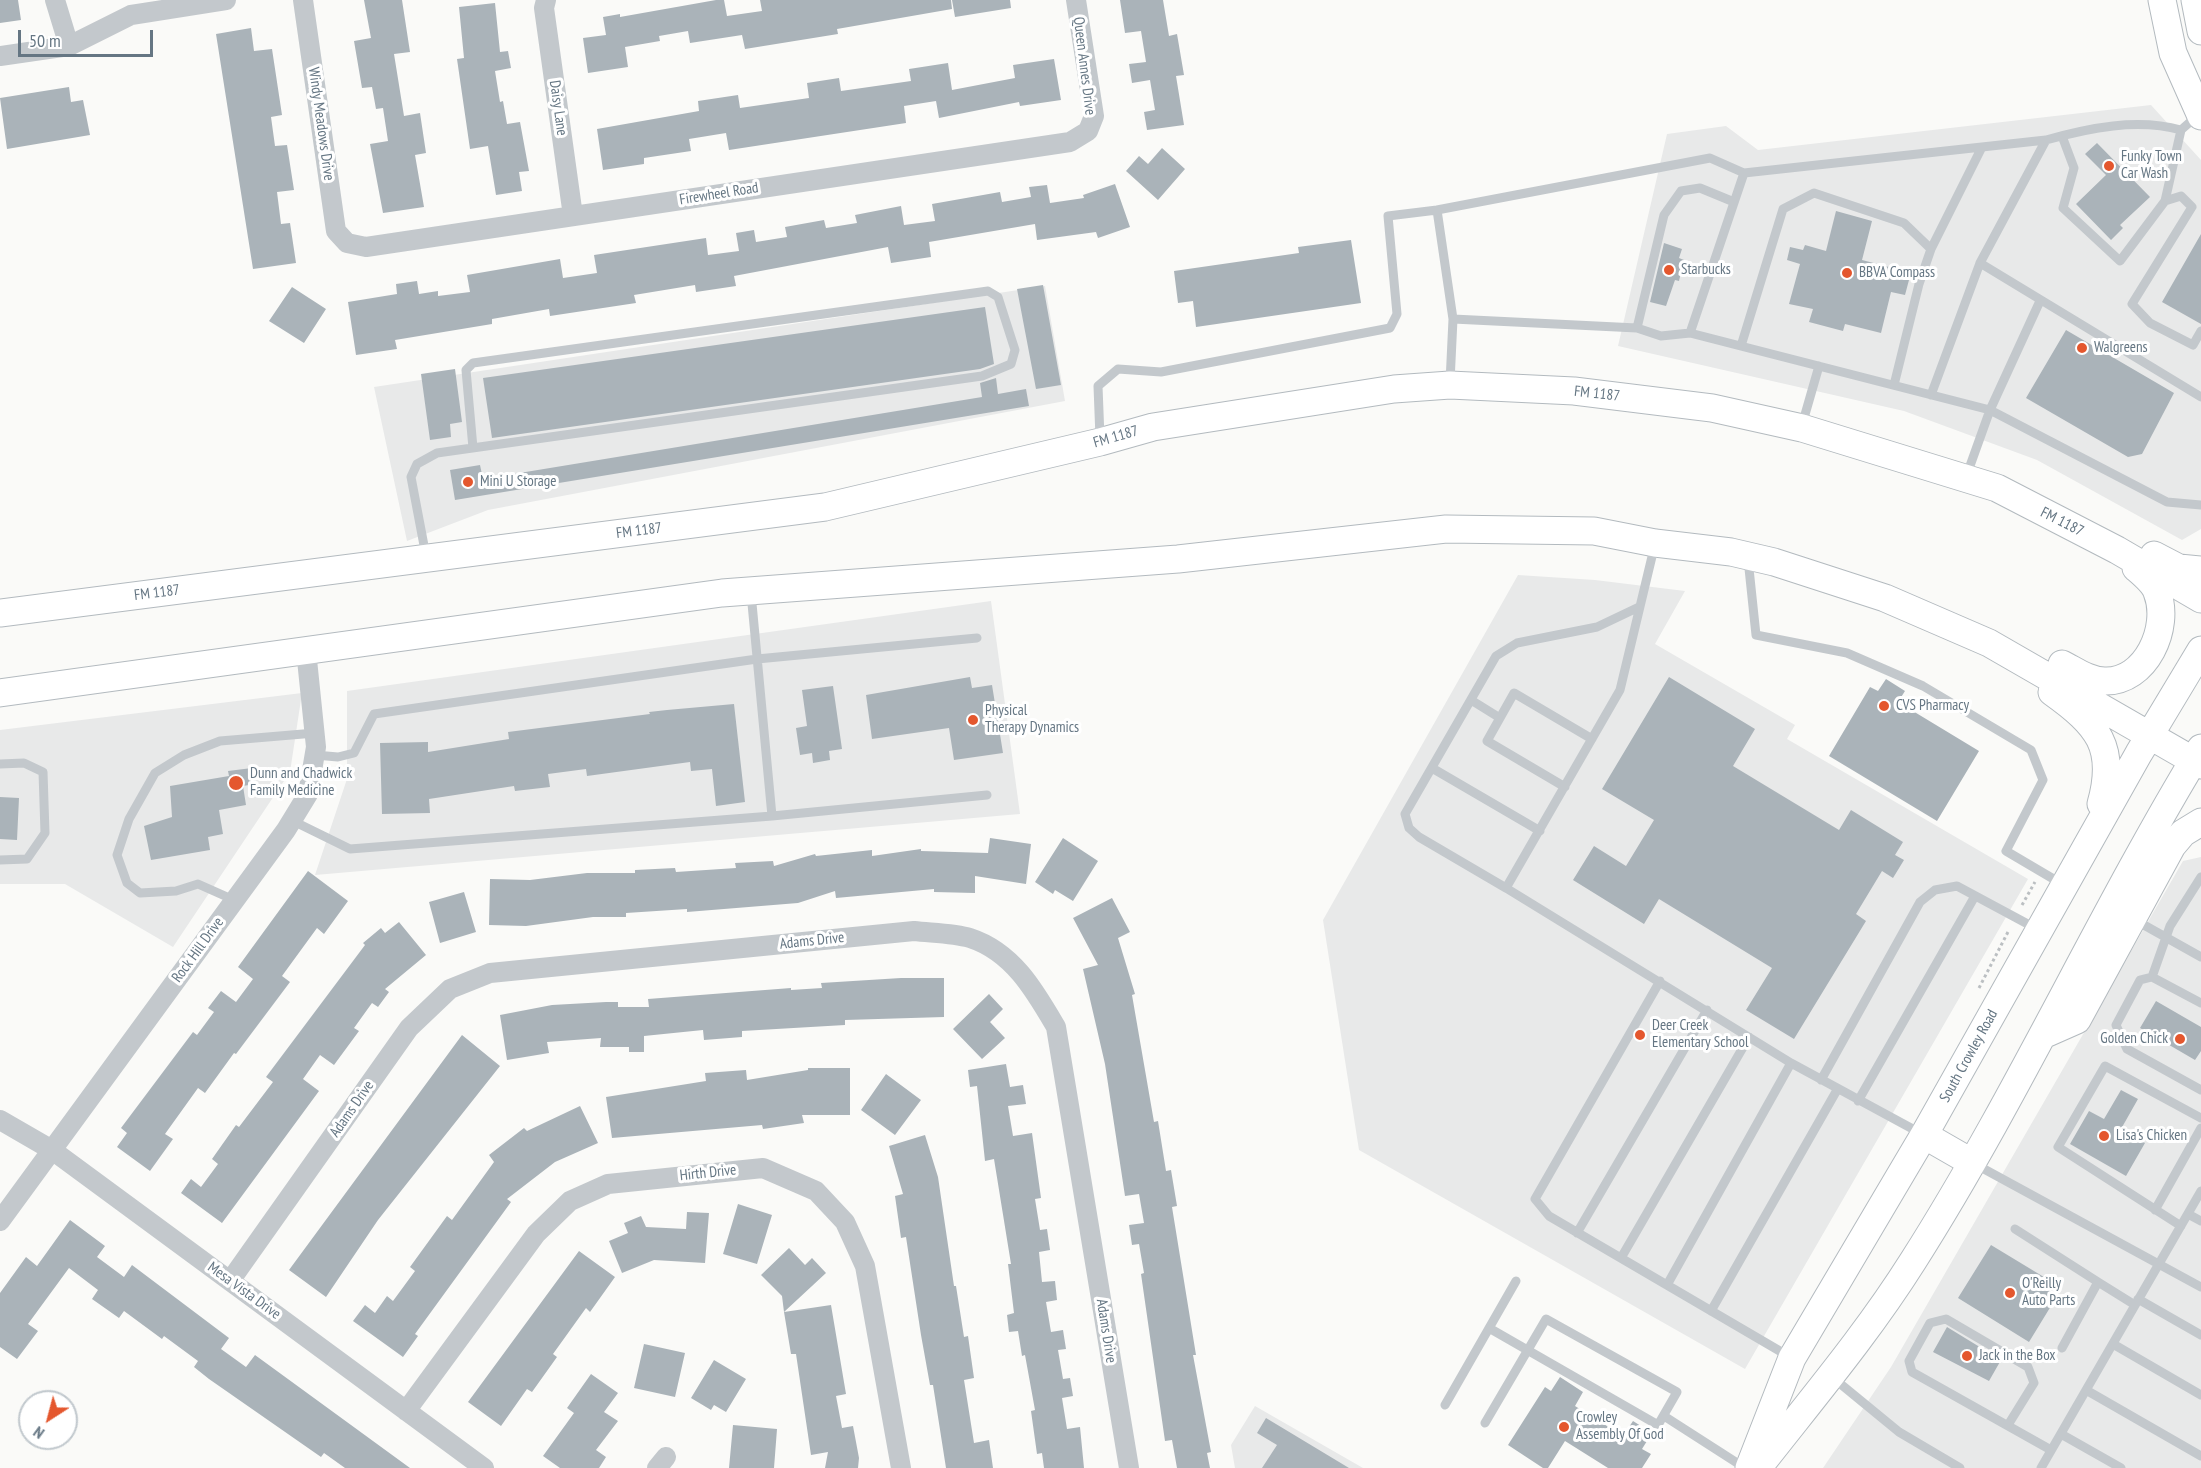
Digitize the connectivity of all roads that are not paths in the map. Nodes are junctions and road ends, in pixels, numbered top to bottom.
1 (55, 0) edge
2 (226, 0) edge
3 (303, 0) edge
4 (546, 0) edge
5 (1076, 0) edge
6 (2162, 0) edge
7 (2195, 0) edge
8 (2201, 30) edge
9 (69, 46) junction
10 (0, 56) edge
11 (2195, 118) edge
12 (1088, 131) joint
13 (2062, 136) junction
14 (2046, 140) junction
15 (1982, 147) junction
16 (1743, 173) junction
17 (2165, 201) junction
18 (1734, 202) junction
19 (2196, 205) edge
20 (1437, 210) junction
21 (573, 216) junction
22 (347, 243) joint
23 (1931, 249) junction
24 (1980, 263) junction
25 (2040, 301) junction
26 (1454, 319) junction
27 (1638, 328) junction
28 (2201, 332) edge
29 (1690, 333) junction
30 (1742, 346) junction
31 (1819, 366) junction
32 (1450, 385) junction
33 (1894, 385) junction
34 (1931, 395) junction
35 (2201, 397) edge
36 (1989, 410) junction
37 (1802, 428) junction
38 (1100, 442) junction
39 (472, 448) junction
40 (1966, 479) junction
41 (1997, 488) junction
42 (2201, 505) edge
43 (1655, 543) junction
44 (2117, 550) junction
45 (1739, 554) junction
46 (426, 558) junction
47 (2201, 570) edge
48 (750, 591) junction
49 (2201, 599) edge
50 (1639, 607) junction
51 (0, 613) edge
52 (977, 638) dead end
53 (306, 650) junction
54 (2201, 650) edge
55 (757, 659) junction
56 (2038, 669) junction
57 (0, 693) edge
58 (1471, 700) junction
59 (1500, 718) junction
60 (315, 733) junction
61 (2150, 734) junction
62 (1592, 739) junction
63 (315, 755) junction
64 (2199, 758) edge
65 (0, 764) edge
66 (1432, 768) junction
67 (1565, 787) junction
68 (987, 795) dead end
69 (772, 816) junction
70 (291, 820) junction
71 (2201, 822) edge
72 (1540, 831) junction
73 (2094, 833) junction
74 (0, 860) edge
75 (2201, 877) edge
76 (2064, 886) junction
77 (1506, 888) junction
78 (1975, 896) junction
79 (234, 900) junction
80 (2123, 913) junction
81 (2039, 930) junction
82 (2168, 938) junction
83 (2201, 957) edge
84 (2152, 977) junction
85 (1660, 981) junction
86 (2201, 1003) edge
87 (1707, 1010) junction
88 (1749, 1037) junction
89 (1791, 1063) junction
90 (1821, 1080) junction
91 (1837, 1090) junction
92 (2201, 1090) edge
93 (1858, 1101) junction
94 (2201, 1119) edge
95 (0, 1120) edge
96 (2201, 1128) edge
97 (1924, 1136) junction
98 (52, 1150) junction
99 (1971, 1162) junction
100 (2201, 1191) edge
101 (2155, 1210) junction
102 (2188, 1214) junction
103 (0, 1221) edge
104 (2201, 1221) edge
105 (2181, 1226) junction
106 (2015, 1229) dead end
107 (1577, 1233) junction
108 (1621, 1258) junction
109 (2159, 1263) junction
110 (230, 1281) junction
111 (1516, 1281) dead end
112 (2098, 1282) junction
113 (1667, 1285) junction
114 (2201, 1287) edge
115 (2137, 1302) junction
116 (1711, 1311) junction
117 (1489, 1328) junction
118 (2201, 1335) edge
119 (2113, 1344) junction
120 (2062, 1348) dead end
121 (1528, 1349) junction
122 (1792, 1358) junction
123 (1830, 1376) junction
124 (2086, 1390) junction
125 (2201, 1395) edge
126 (1445, 1405) dead end
127 (406, 1411) junction
128 (1664, 1416) junction
129 (1485, 1423) dead end
130 (2008, 1425) junction
131 (2061, 1434) junction
132 (2051, 1450) junction
133 (2201, 1456) edge
134 (484, 1468) edge
135 (901, 1468) edge
136 (1129, 1468) edge
137 (1747, 1468) edge
138 (1758, 1468) edge
139 (1960, 1468) edge
140 (2041, 1468) edge
141 (2121, 1468) edge

1 - 9 street
2 - 9 street
3 - 22 street, Windy Meadows Drive
4 - 21 street, Daisy Lane
5 - 12 street, Queen Annes Drive
6 - 11 main road
7 - 8 main road
9 - 10 street
11 - 13 lane
11 - 17 lane
12 - 21 street, Firewheel Road
13 - 14 lane
13 - 17 lane
14 - 15 lane
14 - 24 lane
15 - 16 lane
15 - 23 lane
16 - 18 lane
16 - 20 lane
17 - 19 lane
18 - 27 lane
18 - 29 lane
19 - 28 lane
20 - 26 lane
20 - 38 lane
21 - 22 street, Firewheel Road
23 - 30 lane
23 - 33 lane
24 - 25 lane
24 - 34 lane
25 - 35 lane
25 - 36 lane
26 - 27 lane
26 - 32 lane
27 - 29 lane
29 - 30 lane
30 - 31 lane
31 - 33 lane
31 - 37 lane
32 - 37 main road, FM 1187 / FM 1187
32 - 38 main road, FM 1187 / FM 1187
33 - 34 lane
34 - 36 lane
36 - 40 lane
36 - 42 lane
37 - 40 main road, FM 1187 / FM 1187
38 - 46 main road, FM 1187 / FM 1187
39 - 39 lane
39 - 46 lane
40 - 41 main road, FM 1187 / FM 1187
41 - 44 main road, FM 1187 / FM 1187
41 - 47 main road
43 - 45 main road
43 - 48 main road
43 - 50 lane
44 - 45 main road
44 - 49 main road, FM 1187 / FM 1187
45 - 56 main road
45 - 76 lane
46 - 51 main road, FM 1187 / FM 1187
48 - 53 main road
48 - 55 lane
50 - 58 lane
50 - 62 lane
52 - 55 lane
53 - 57 main road
53 - 60 street, Rock Hill Drive
54 - 61 main road, South Crowley Road
55 - 63 lane
55 - 69 lane
56 - 61 main road
56 - 73 main road
58 - 59 lane
58 - 66 lane
59 - 62 lane
59 - 67 lane
60 - 63 street, Rock Hill Drive
60 - 79 lane
61 - 64 main road
61 - 73 main road, South Crowley Road
62 - 67 lane
63 - 70 street, Rock Hill Drive
64 - 80 main road
65 - 74 lane
66 - 72 lane
66 - 77 lane
67 - 72 lane
68 - 69 lane
69 - 70 lane
70 - 79 street, Rock Hill Drive
71 - 80 main road
72 - 77 lane
73 - 76 main road, South Crowley Road
75 - 82 lane
76 - 81 main road, South Crowley Road
77 - 85 lane
78 - 81 lane
78 - 90 lane
78 - 93 lane
79 - 98 street, Rock Hill Drive
80 - 82 lane
80 - 99 main road
81 - 97 main road, South Crowley Road
82 - 83 lane
82 - 84 lane
84 - 86 lane
84 - 92 lane
85 - 87 lane
85 - 107 lane
87 - 88 lane
87 - 107 lane
88 - 89 lane
88 - 108 lane
89 - 90 lane
89 - 113 lane
90 - 91 lane
91 - 93 lane
91 - 116 lane
93 - 97 lane
94 - 101 lane
95 - 98 street, Mesa Vista Drive
96 - 101 lane
97 - 99 main road
97 - 122 main road, South Crowley Road
98 - 103 street, Rock Hill Drive
98 - 110 street, Mesa Vista Drive
99 - 109 lane
99 - 123 main road
100 - 102 lane
101 - 105 lane
102 - 104 lane
102 - 105 lane
105 - 109 lane
106 - 112 lane
107 - 108 lane
108 - 113 lane
109 - 114 lane
109 - 115 lane
110 - 127 street, Mesa Vista Drive
110 - 136 street, Adams Drive
111 - 117 lane
112 - 115 lane
112 - 120 lane
113 - 116 lane
115 - 118 lane
115 - 119 lane
116 - 122 lane
117 - 121 lane
117 - 126 lane
119 - 124 lane
119 - 125 lane
121 - 128 lane
121 - 128 lane
121 - 129 lane
122 - 137 main road, South Crowley Road
123 - 138 main road
123 - 139 lane
124 - 131 lane
124 - 133 lane
127 - 134 street, Mesa Vista Drive
127 - 135 street, Hirth Drive
128 - 137 lane
130 - 130 lane
130 - 132 lane
131 - 132 lane
131 - 141 lane
132 - 140 lane

